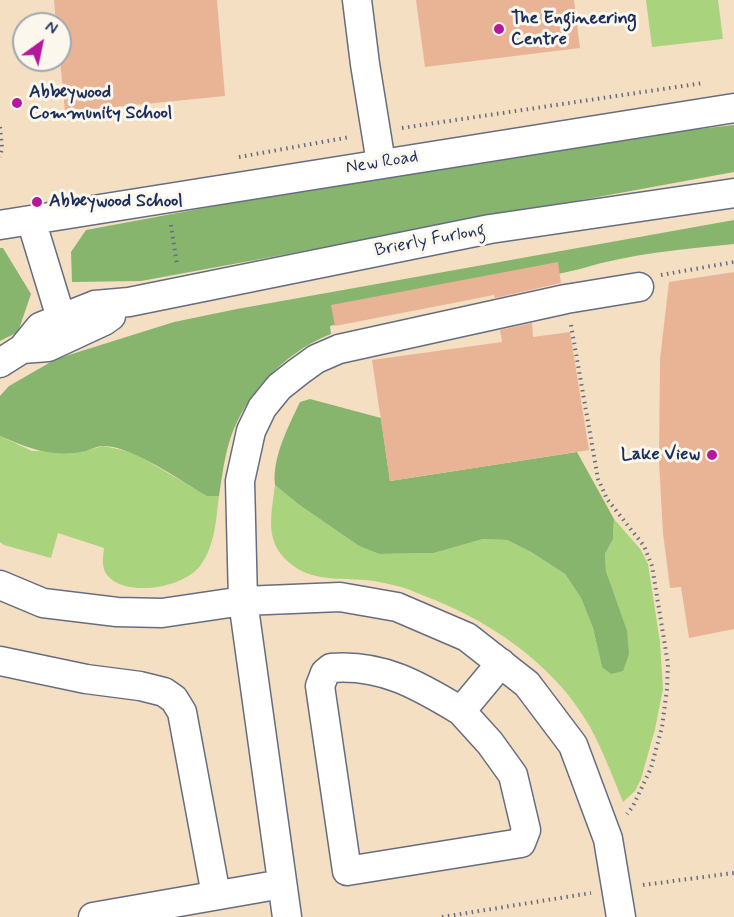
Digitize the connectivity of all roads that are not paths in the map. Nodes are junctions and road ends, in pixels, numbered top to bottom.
1 (357, 0) edge
2 (734, 108) edge
3 (381, 164) junction
4 (734, 193) edge
5 (31, 220) junction
6 (0, 225) edge
7 (639, 287) road end
8 (129, 302) junction
9 (61, 318) junction
10 (11, 356) edge
11 (0, 585) edge
12 (243, 602) junction
13 (0, 661) edge
14 (501, 663) junction
15 (461, 711) junction
16 (282, 884) junction
17 (216, 896) junction
18 (93, 917) edge
19 (287, 917) edge
20 (621, 917) edge

1 - 3 street
2 - 3 street, New Road
3 - 5 street, New Road
4 - 8 street, Brierly Furlong
5 - 6 street, New Road
5 - 9 street
7 - 12 street
8 - 9 street, Brierly Furlong
8 - 10 street, Brierly Furlong
9 - 10 street, Brierly Furlong
11 - 12 street
12 - 14 street
12 - 16 street
13 - 17 street
14 - 15 street
14 - 20 street
15 - 15 street
16 - 17 street
16 - 19 street
17 - 18 street

